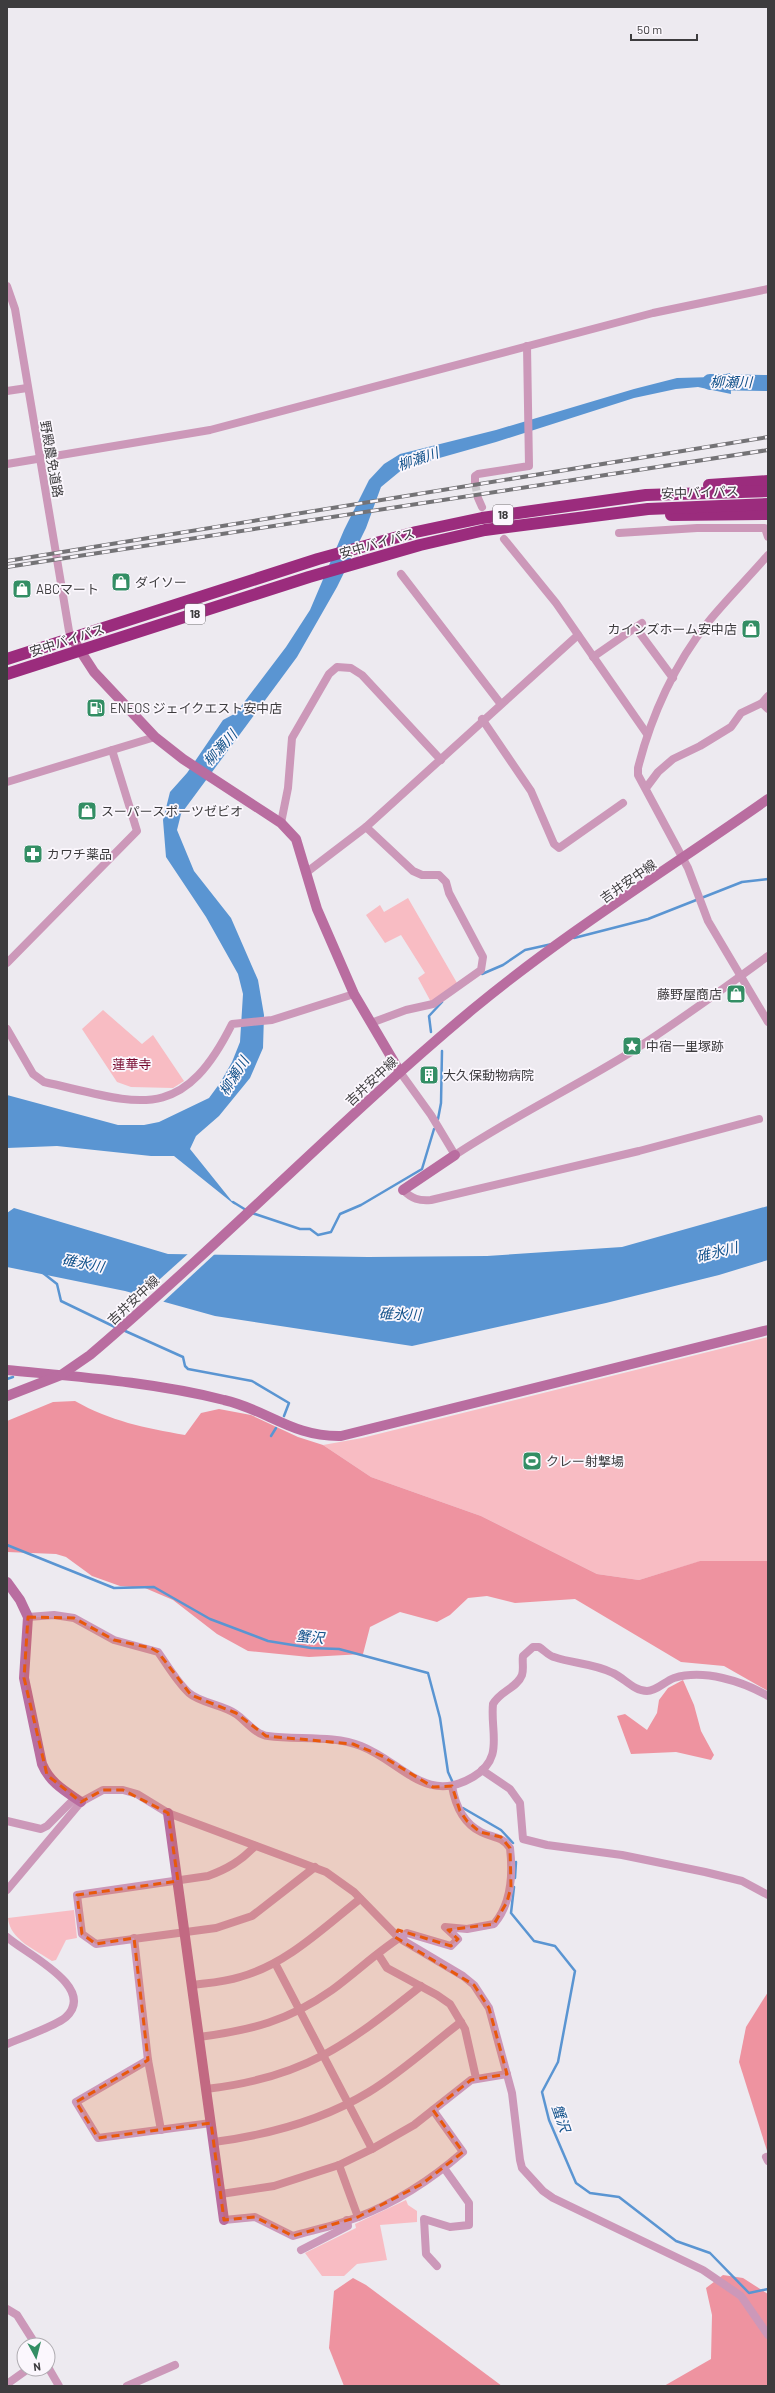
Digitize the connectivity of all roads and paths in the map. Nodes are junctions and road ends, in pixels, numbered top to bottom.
1 (7, 286) edge
2 (768, 289) edge
3 (527, 346) junction
4 (27, 388) junction
5 (7, 391) edge
6 (40, 459) junction
7 (7, 464) edge
8 (768, 481) edge
9 (475, 483) dead end
10 (768, 491) edge
11 (646, 495) junction
12 (478, 498) tunnel mouth
13 (768, 504) edge
14 (482, 507) dead end
15 (599, 514) junction
16 (768, 514) edge
17 (618, 534) dead end
18 (768, 537) edge
19 (504, 539) dead end
20 (768, 555) edge
21 (401, 574) dead end
22 (578, 634) junction
23 (72, 638) junction
24 (80, 651) junction
25 (593, 657) junction
26 (7, 658) edge
27 (7, 674) edge
28 (673, 678) junction
29 (768, 696) edge
30 (500, 703) junction
31 (765, 706) edge
32 (482, 720) junction
33 (647, 734) junction
34 (155, 737) junction
35 (112, 750) junction
36 (441, 760) junction
37 (7, 782) edge
38 (646, 788) junction
39 (768, 799) edge
40 (623, 803) dead end
41 (280, 823) junction
42 (366, 827) junction
43 (683, 858) junction
44 (307, 872) junction
45 (768, 956) edge
46 (7, 963) edge
47 (742, 975) junction
48 (354, 994) junction
49 (768, 1022) edge
50 (371, 1023) junction
51 (7, 1029) edge
52 (400, 1072) junction
53 (759, 1119) dead end
54 (455, 1155) junction
55 (403, 1190) joint
56 (768, 1330) edge
57 (7, 1370) edge
58 (61, 1375) junction
59 (7, 1396) edge
60 (7, 1582) edge
61 (28, 1617) junction
62 (768, 1696) edge
63 (482, 1770) junction
64 (452, 1786) junction
65 (78, 1800) junction
66 (168, 1813) junction
67 (7, 1821) edge
68 (255, 1846) junction
69 (315, 1868) junction
70 (178, 1881) junction
71 (7, 1890) edge
72 (768, 1895) edge
73 (360, 1899) junction
74 (185, 1932) junction
75 (7, 1937) edge
76 (134, 1938) junction
77 (400, 1938) junction
78 (378, 1954) junction
79 (275, 1963) junction
80 (192, 1985) junction
81 (421, 1986) junction
82 (300, 2010) junction
83 (462, 2022) junction
84 (199, 2037) junction
85 (7, 2044) edge
86 (323, 2056) junction
87 (148, 2060) junction
88 (507, 2074) junction
89 (476, 2078) junction
90 (206, 2089) junction
91 (348, 2103) junction
92 (433, 2110) junction
93 (211, 2123) junction
94 (161, 2130) junction
95 (214, 2142) junction
96 (372, 2150) junction
97 (339, 2165) junction
98 (444, 2168) junction
99 (221, 2194) junction
100 (358, 2217) junction
101 (224, 2220) joint
102 (347, 2220) junction
103 (301, 2250) dead end
104 (437, 2266) dead end
105 (7, 2309) edge
106 (768, 2335) edge
107 (31, 2337) edge
108 (175, 2365) dead end
109 (17, 2377) edge
110 (53, 2377) edge
111 (7, 2384) edge
112 (58, 2386) edge
113 (127, 2386) edge

1 - 4 street, 野殿農免道路
2 - 3 street
3 - 6 street
3 - 9 street
4 - 5 street
4 - 6 street, 野殿農免道路
6 - 7 street
6 - 23 street, 野殿農免道路
8 - 11 highway
10 - 11 highway, 安中バイパス / 18
11 - 23 highway, 安中バイパス / 18
12 - 14 street
13 - 15 highway, 安中バイパス / 18
15 - 16 highway
15 - 24 highway, 安中バイパス / 18
17 - 18 street
19 - 22 street
20 - 28 street
21 - 30 street
22 - 25 street
22 - 30 street
23 - 24 street
23 - 26 highway, 安中バイパス / 18
24 - 27 highway, 安中バイパス / 18
24 - 34 street
25 - 28 street
25 - 33 street
28 - 33 street
29 - 31 street
30 - 32 street
31 - 38 street
32 - 36 street
32 - 40 street
33 - 38 street
34 - 35 street
34 - 41 street
35 - 37 street
35 - 46 street
36 - 41 street
36 - 42 street
38 - 43 street
39 - 43 street, 吉井安中線
41 - 44 street
42 - 44 street
42 - 50 street
43 - 47 street
43 - 52 street, 吉井安中線
44 - 48 street
45 - 47 street
47 - 49 street
47 - 54 street
48 - 50 street
48 - 51 street
50 - 52 street
52 - 54 street
52 - 58 street, 吉井安中線
53 - 55 street
54 - 55 street
56 - 58 street
57 - 58 street
58 - 59 street, 吉井安中線
60 - 61 street
61 - 64 street
61 - 65 street
62 - 63 street
63 - 64 street
63 - 72 street
64 - 77 street
65 - 66 street
65 - 67 street
65 - 71 street
66 - 68 street
66 - 70 street
68 - 69 street
68 - 70 street
69 - 73 street
69 - 74 street
70 - 74 street
70 - 76 street
73 - 77 street
73 - 79 street
74 - 76 street
74 - 80 street
75 - 85 street
76 - 87 street
77 - 78 street
77 - 88 street
78 - 81 street
78 - 82 street
79 - 80 street
79 - 82 street
80 - 84 street
81 - 83 street
81 - 86 street
82 - 84 street
82 - 86 street
83 - 89 street
83 - 91 street
84 - 90 street
86 - 90 street
86 - 91 street
87 - 94 street
87 - 94 street
88 - 89 street
88 - 106 street
89 - 92 street
90 - 93 street
91 - 95 street
91 - 96 street
92 - 96 street
92 - 98 street
93 - 94 street
93 - 95 street
95 - 99 street
96 - 97 street
97 - 99 street
97 - 100 street
98 - 100 street
98 - 104 street
99 - 101 street
100 - 102 street
101 - 102 street
102 - 103 street
105 - 107 street
108 - 113 street
109 - 111 street
110 - 112 street

